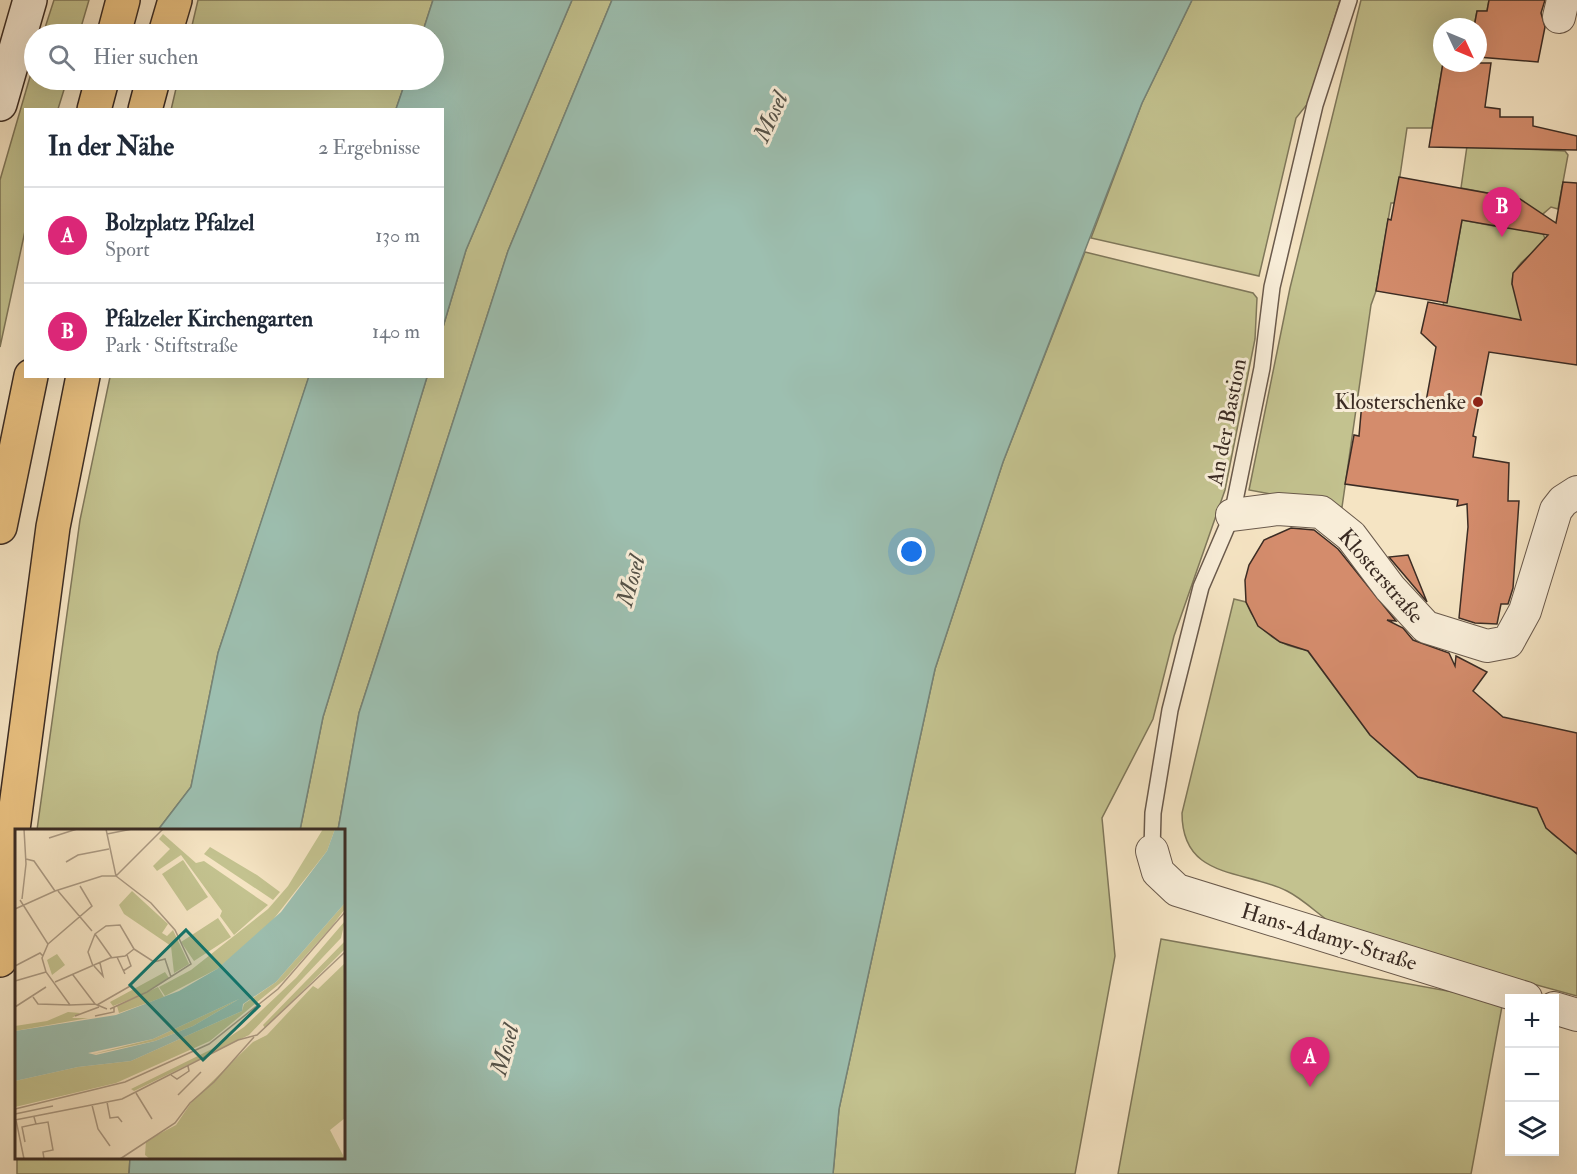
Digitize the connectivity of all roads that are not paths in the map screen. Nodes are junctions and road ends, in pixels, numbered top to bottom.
1 (30, 0) edge
2 (123, 0) edge
3 (175, 0) edge
4 (1349, 0) edge
5 (117, 24) edge
6 (168, 24) edge
7 (99, 90) edge
8 (150, 90) edge
9 (0, 104) edge
10 (95, 108) edge
11 (146, 108) edge
12 (31, 378) edge
13 (83, 378) edge
14 (1577, 492) edge
15 (1232, 515) junction
16 (0, 527) edge
17 (1152, 851) joint
18 (0, 960) edge
19 (1510, 994) edge
20 (1559, 1010) edge
21 (1577, 1016) edge

1 - 9 main road
2 - 5 highway
3 - 6 highway
4 - 15 lane, An der Bastion
7 - 10 highway
8 - 11 highway
12 - 16 highway
13 - 18 highway
14 - 15 street, Klosterstraße
15 - 17 lane, An der Bastion
17 - 19 street, Hans-Adamy-Straße
20 - 21 street

